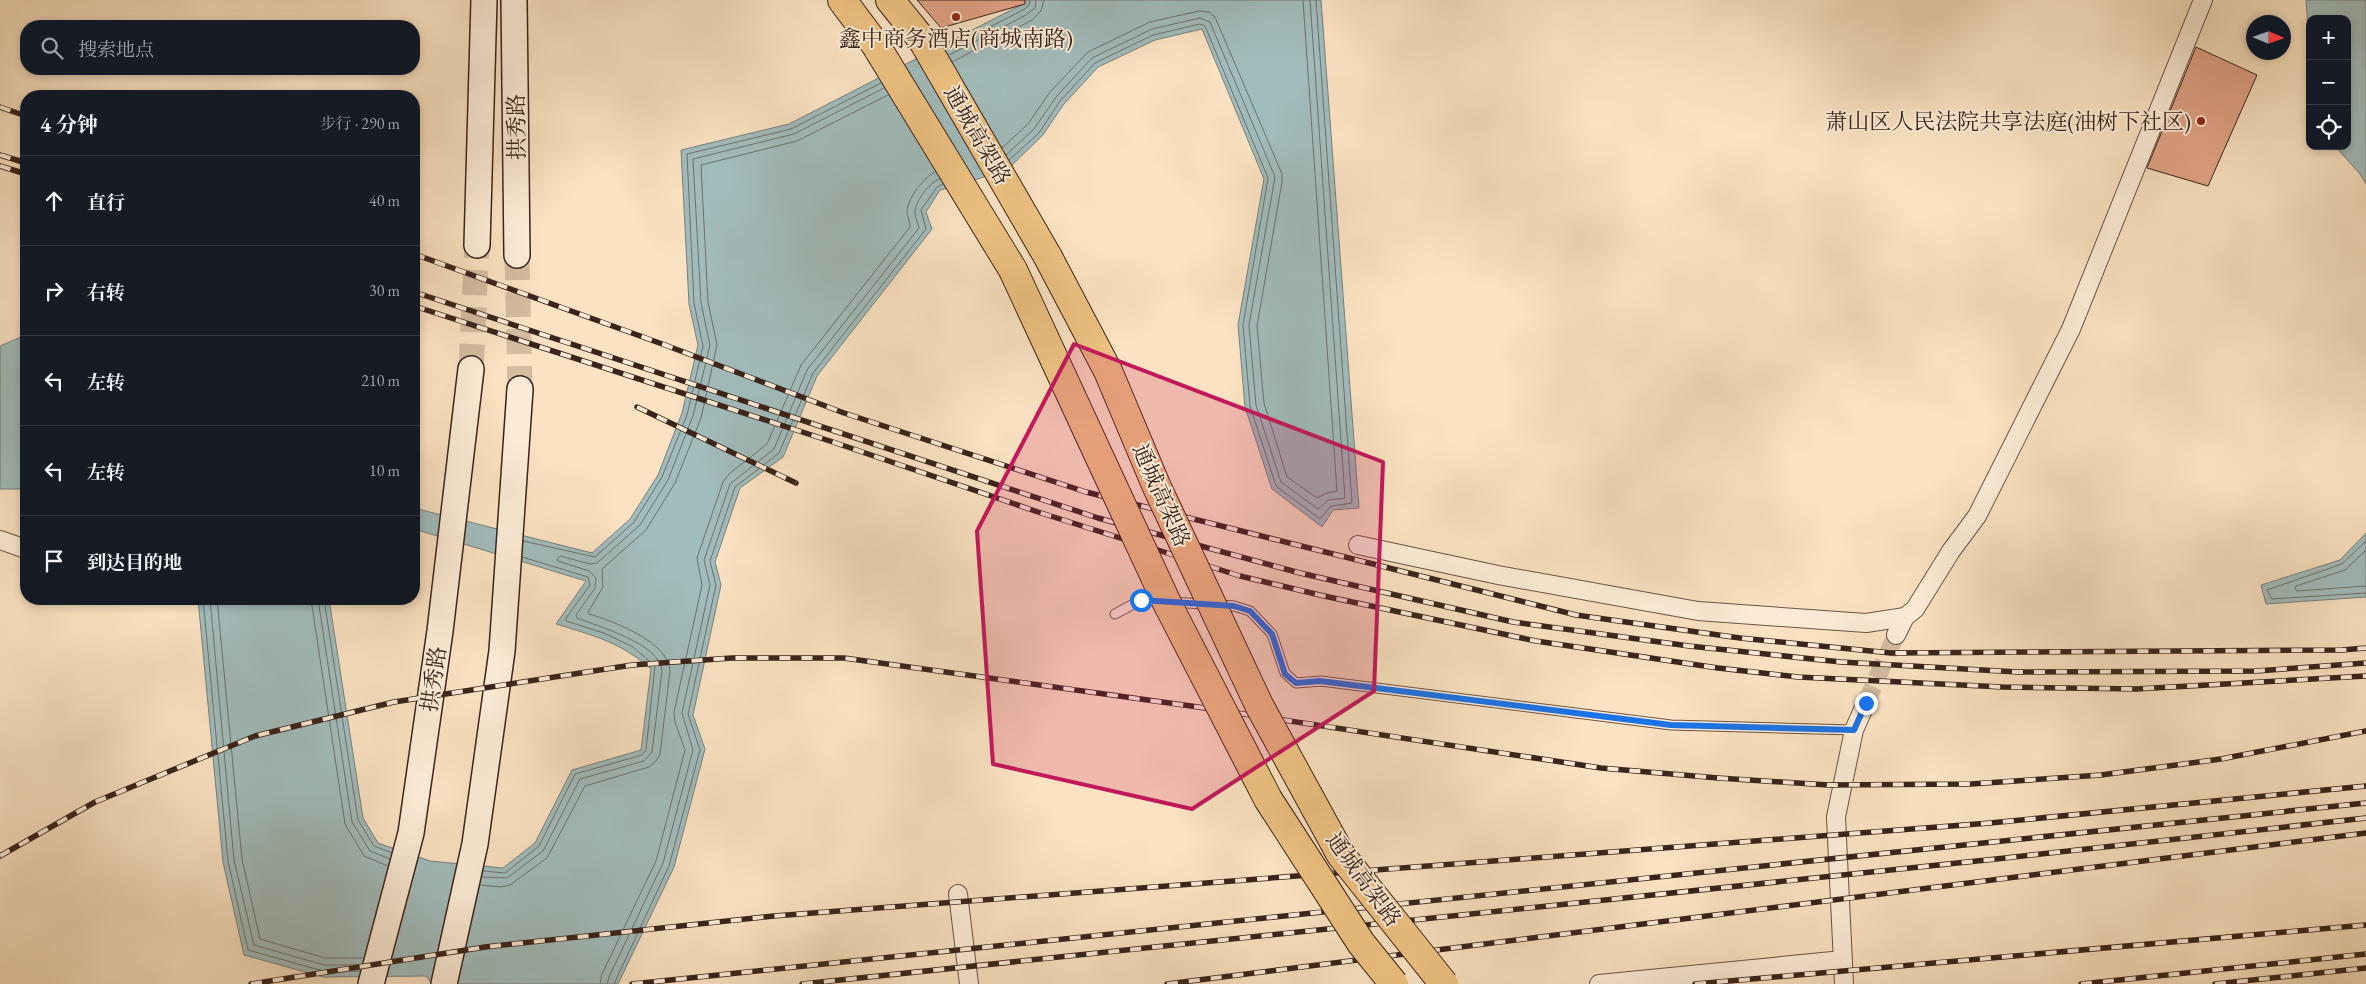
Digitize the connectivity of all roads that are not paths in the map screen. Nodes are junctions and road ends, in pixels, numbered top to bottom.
1 (484, 0) edge
2 (514, 0) edge
3 (842, 0) edge
4 (890, 0) edge
5 (2203, 0) edge
6 (477, 245) tunnel mouth
7 (517, 255) tunnel mouth
8 (471, 369) tunnel mouth
9 (520, 389) tunnel mouth
10 (0, 540) edge
11 (1358, 545) dead end
12 (20, 547) edge
13 (1115, 614) dead end
14 (1905, 617) junction
15 (1896, 635) tunnel mouth
16 (1866, 703) tunnel mouth
17 (1854, 730) junction
18 (958, 894) dead end
19 (1843, 960) junction
20 (371, 984) edge
21 (444, 984) edge
22 (968, 984) edge
23 (1394, 984) edge
24 (1444, 984) edge
25 (1598, 984) edge
26 (1844, 984) edge

1 - 6 main road, 拱秀路
2 - 7 main road, 拱秀路
3 - 23 highway, 通城高架路, bridge
4 - 24 highway, 通城高架路, bridge
5 - 14 street
8 - 20 main road, 拱秀路
9 - 21 main road
10 - 12 street
11 - 14 street
13 - 17 lane
14 - 15 street
16 - 17 street
17 - 19 street
18 - 22 street
19 - 25 street
19 - 26 street

